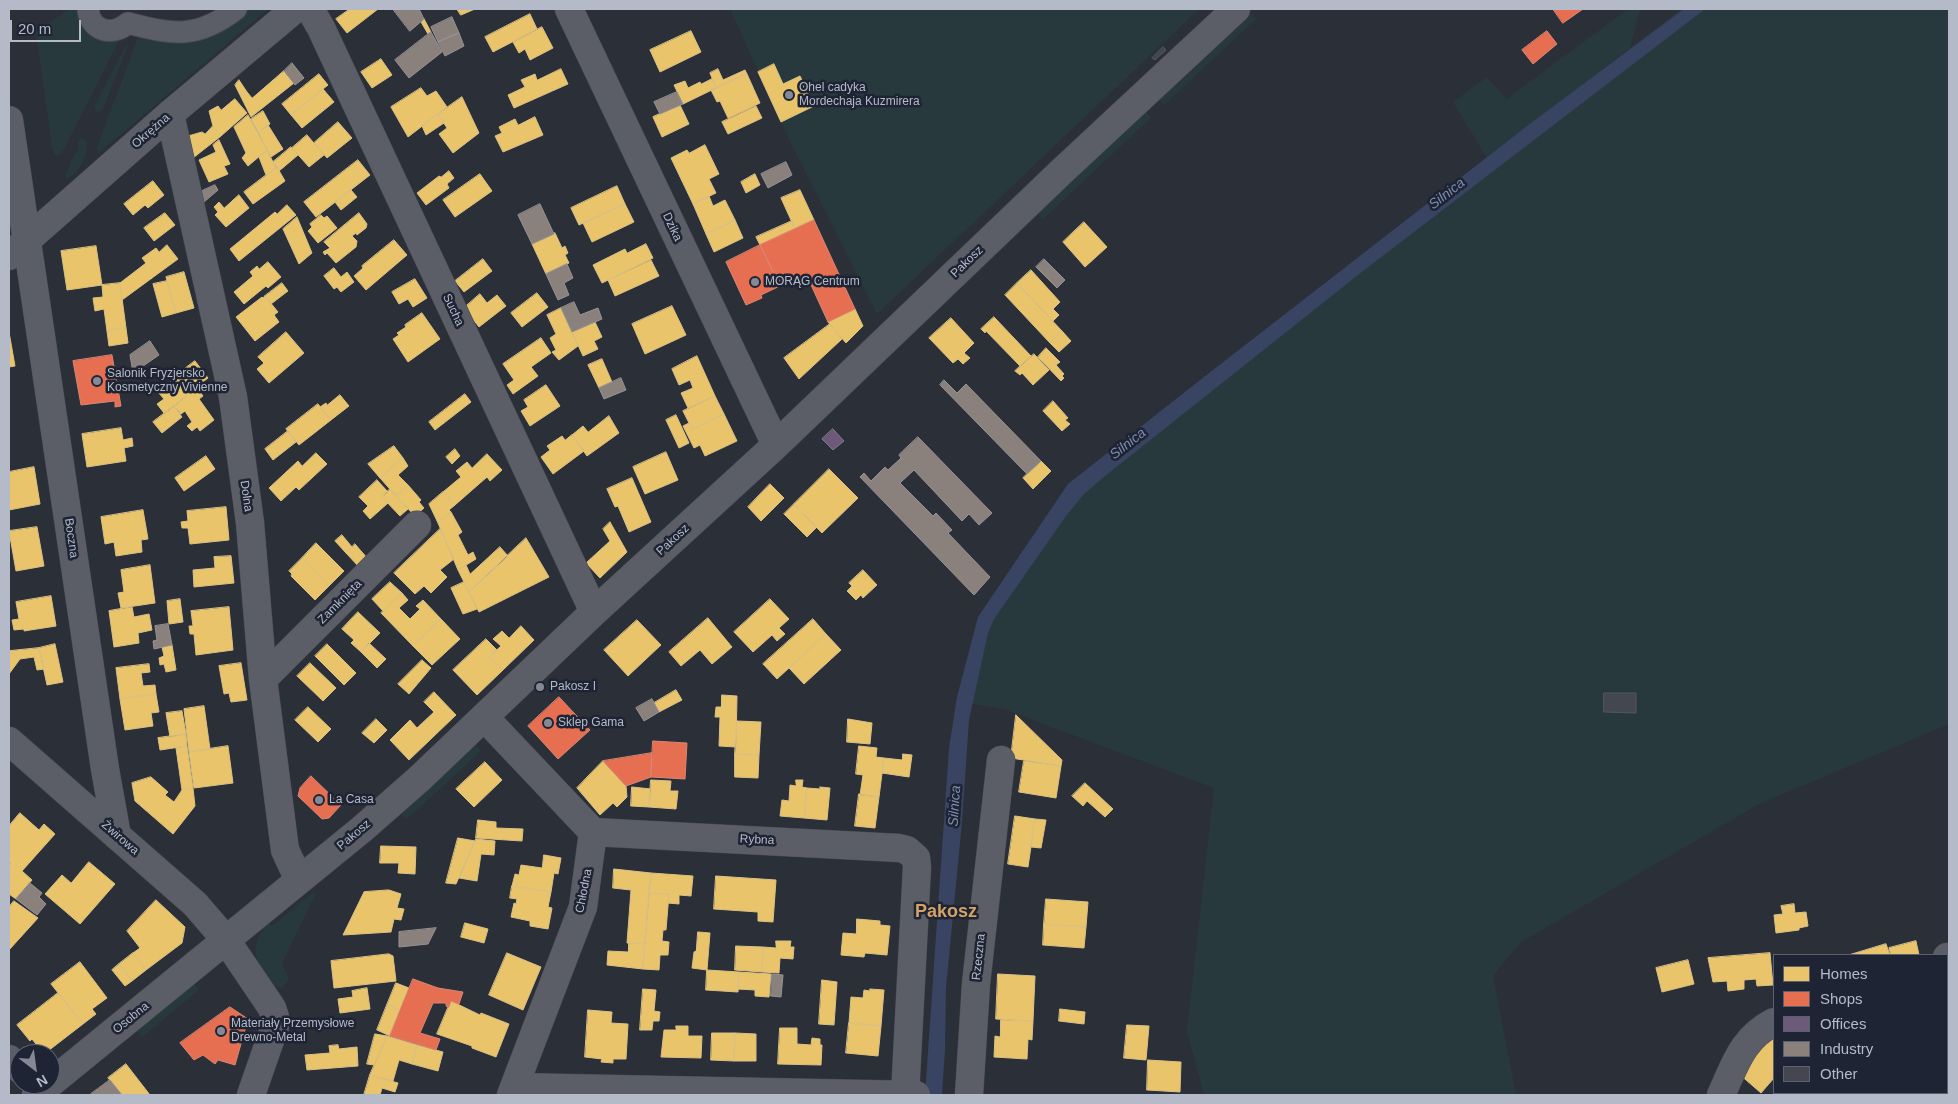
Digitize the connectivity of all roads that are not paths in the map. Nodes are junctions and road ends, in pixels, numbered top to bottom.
1 (88, 9) edge
2 (236, 9) edge
3 (296, 9) edge
4 (310, 9) edge
5 (569, 9) edge
6 (1236, 9) edge
7 (170, 114) junction
8 (9, 120) edge
9 (18, 248) edge
10 (776, 445) junction
11 (417, 526) dead end
12 (594, 612) junction
13 (263, 679) junction
14 (484, 718) junction
15 (9, 741) edge
16 (1001, 760) dead end
17 (593, 832) junction
18 (117, 836) junction
19 (299, 880) junction
20 (226, 940) junction
21 (1773, 1023) edge
22 (60, 1073) edge
23 (512, 1091) edge
24 (251, 1095) edge
25 (905, 1095) edge
26 (916, 1095) edge
27 (969, 1095) edge
28 (1721, 1095) edge

1 - 2 street
3 - 7 street, Okrężna
4 - 12 street, Sucha
5 - 10 street, Dzika
6 - 10 street, Pakosz
7 - 9 street, Okrężna
7 - 13 street, Dolna
8 - 9 street, Boczna
9 - 18 street, Boczna
10 - 12 street, Pakosz
11 - 13 street, Zamknięta
12 - 14 street, Pakosz
13 - 19 street, Dolna
14 - 17 street
14 - 19 street, Pakosz
15 - 18 street, Żwirowa
16 - 27 street, Rzeczna
17 - 23 street, Chłodna
17 - 25 street, Rybna
18 - 20 street, Żwirowa
19 - 20 street, Pakosz
20 - 22 street, Osobna
20 - 24 street
21 - 28 street
23 - 25 street
25 - 26 street

